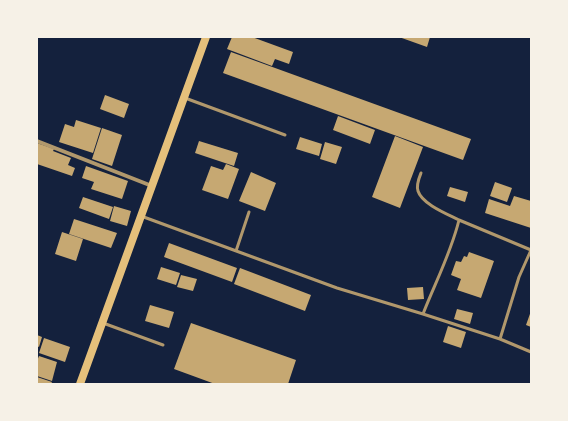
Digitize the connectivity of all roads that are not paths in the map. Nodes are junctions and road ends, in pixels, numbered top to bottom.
1 (206, 37) edge
2 (184, 98) junction
3 (285, 135) dead end
4 (37, 141) edge
5 (421, 173) dead end
6 (152, 186) junction
7 (249, 212) dead end
8 (141, 216) junction
9 (458, 220) junction
10 (236, 251) junction
11 (423, 314) junction
12 (102, 323) junction
13 (500, 339) junction
14 (163, 345) dead end
15 (531, 352) edge
16 (80, 384) edge

1 - 2 main road
2 - 3 lane
2 - 6 main road
4 - 6 street
5 - 9 lane
6 - 8 main road
7 - 10 lane
8 - 10 lane
8 - 12 main road
9 - 11 lane
9 - 13 lane
10 - 11 lane
11 - 13 lane
12 - 14 lane
12 - 16 main road
13 - 15 lane

